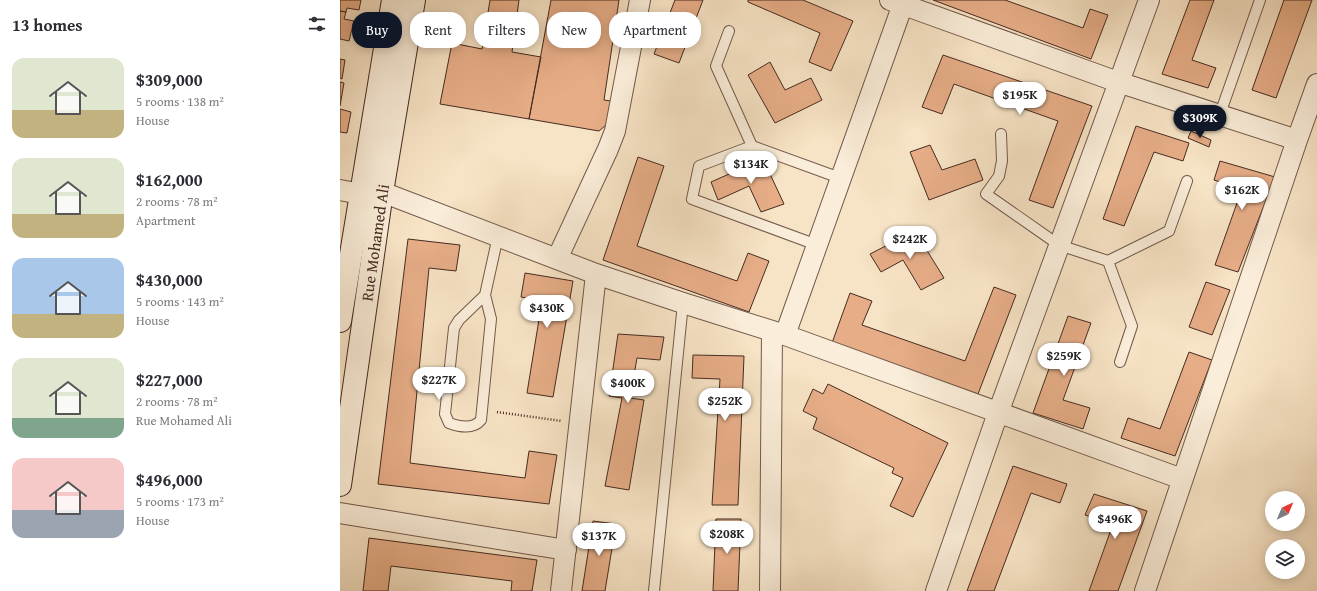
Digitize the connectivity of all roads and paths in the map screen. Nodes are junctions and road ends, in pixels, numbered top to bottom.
1 (393, 0) edge
2 (414, 0) edge
3 (640, 0) edge
4 (1149, 0) edge
5 (1260, 0) edge
6 (896, 2) edge
7 (729, 31) dead end
8 (1118, 82) junction
9 (1317, 84) edge
10 (1220, 114) junction
11 (1001, 134) dead end
12 (1297, 140) junction
13 (752, 146) junction
14 (840, 178) junction
15 (1187, 181) dead end
16 (350, 192) edge
17 (382, 192) junction
18 (498, 236) junction
19 (817, 245) junction
20 (1059, 245) junction
21 (557, 259) junction
22 (1108, 261) junction
23 (596, 274) junction
24 (485, 295) junction
25 (683, 303) junction
26 (340, 321) edge
27 (778, 333) junction
28 (1120, 362) dead end
29 (497, 412) dead end
30 (998, 413) junction
31 (580, 424) junction
32 (1182, 479) junction
33 (340, 486) edge
34 (340, 513) edge
35 (566, 550) junction
36 (561, 591) edge
37 (654, 591) edge
38 (770, 591) edge
39 (936, 591) edge
40 (1145, 591) edge

1 - 16 street
2 - 17 street, Rue Mohamed Ali
3 - 21 street
4 - 8 street
5 - 10 lane
6 - 8 street
6 - 14 street
7 - 13 lane
8 - 10 street
8 - 20 street
9 - 12 street
10 - 12 street
11 - 20 lane
12 - 32 street
13 - 14 lane
13 - 19 lane
14 - 19 street
15 - 22 lane
16 - 17 street
16 - 26 street
17 - 18 street
17 - 33 street, Rue Mohamed Ali
18 - 21 street
18 - 24 lane
19 - 27 street
20 - 22 lane
20 - 30 street
21 - 23 street
22 - 28 lane
23 - 25 street
23 - 31 street
24 - 24 lane
25 - 27 street
25 - 37 lane
27 - 30 street
27 - 38 street
29 - 31 path
30 - 32 street
30 - 39 street
31 - 35 street
32 - 40 street
34 - 35 street
35 - 36 street

